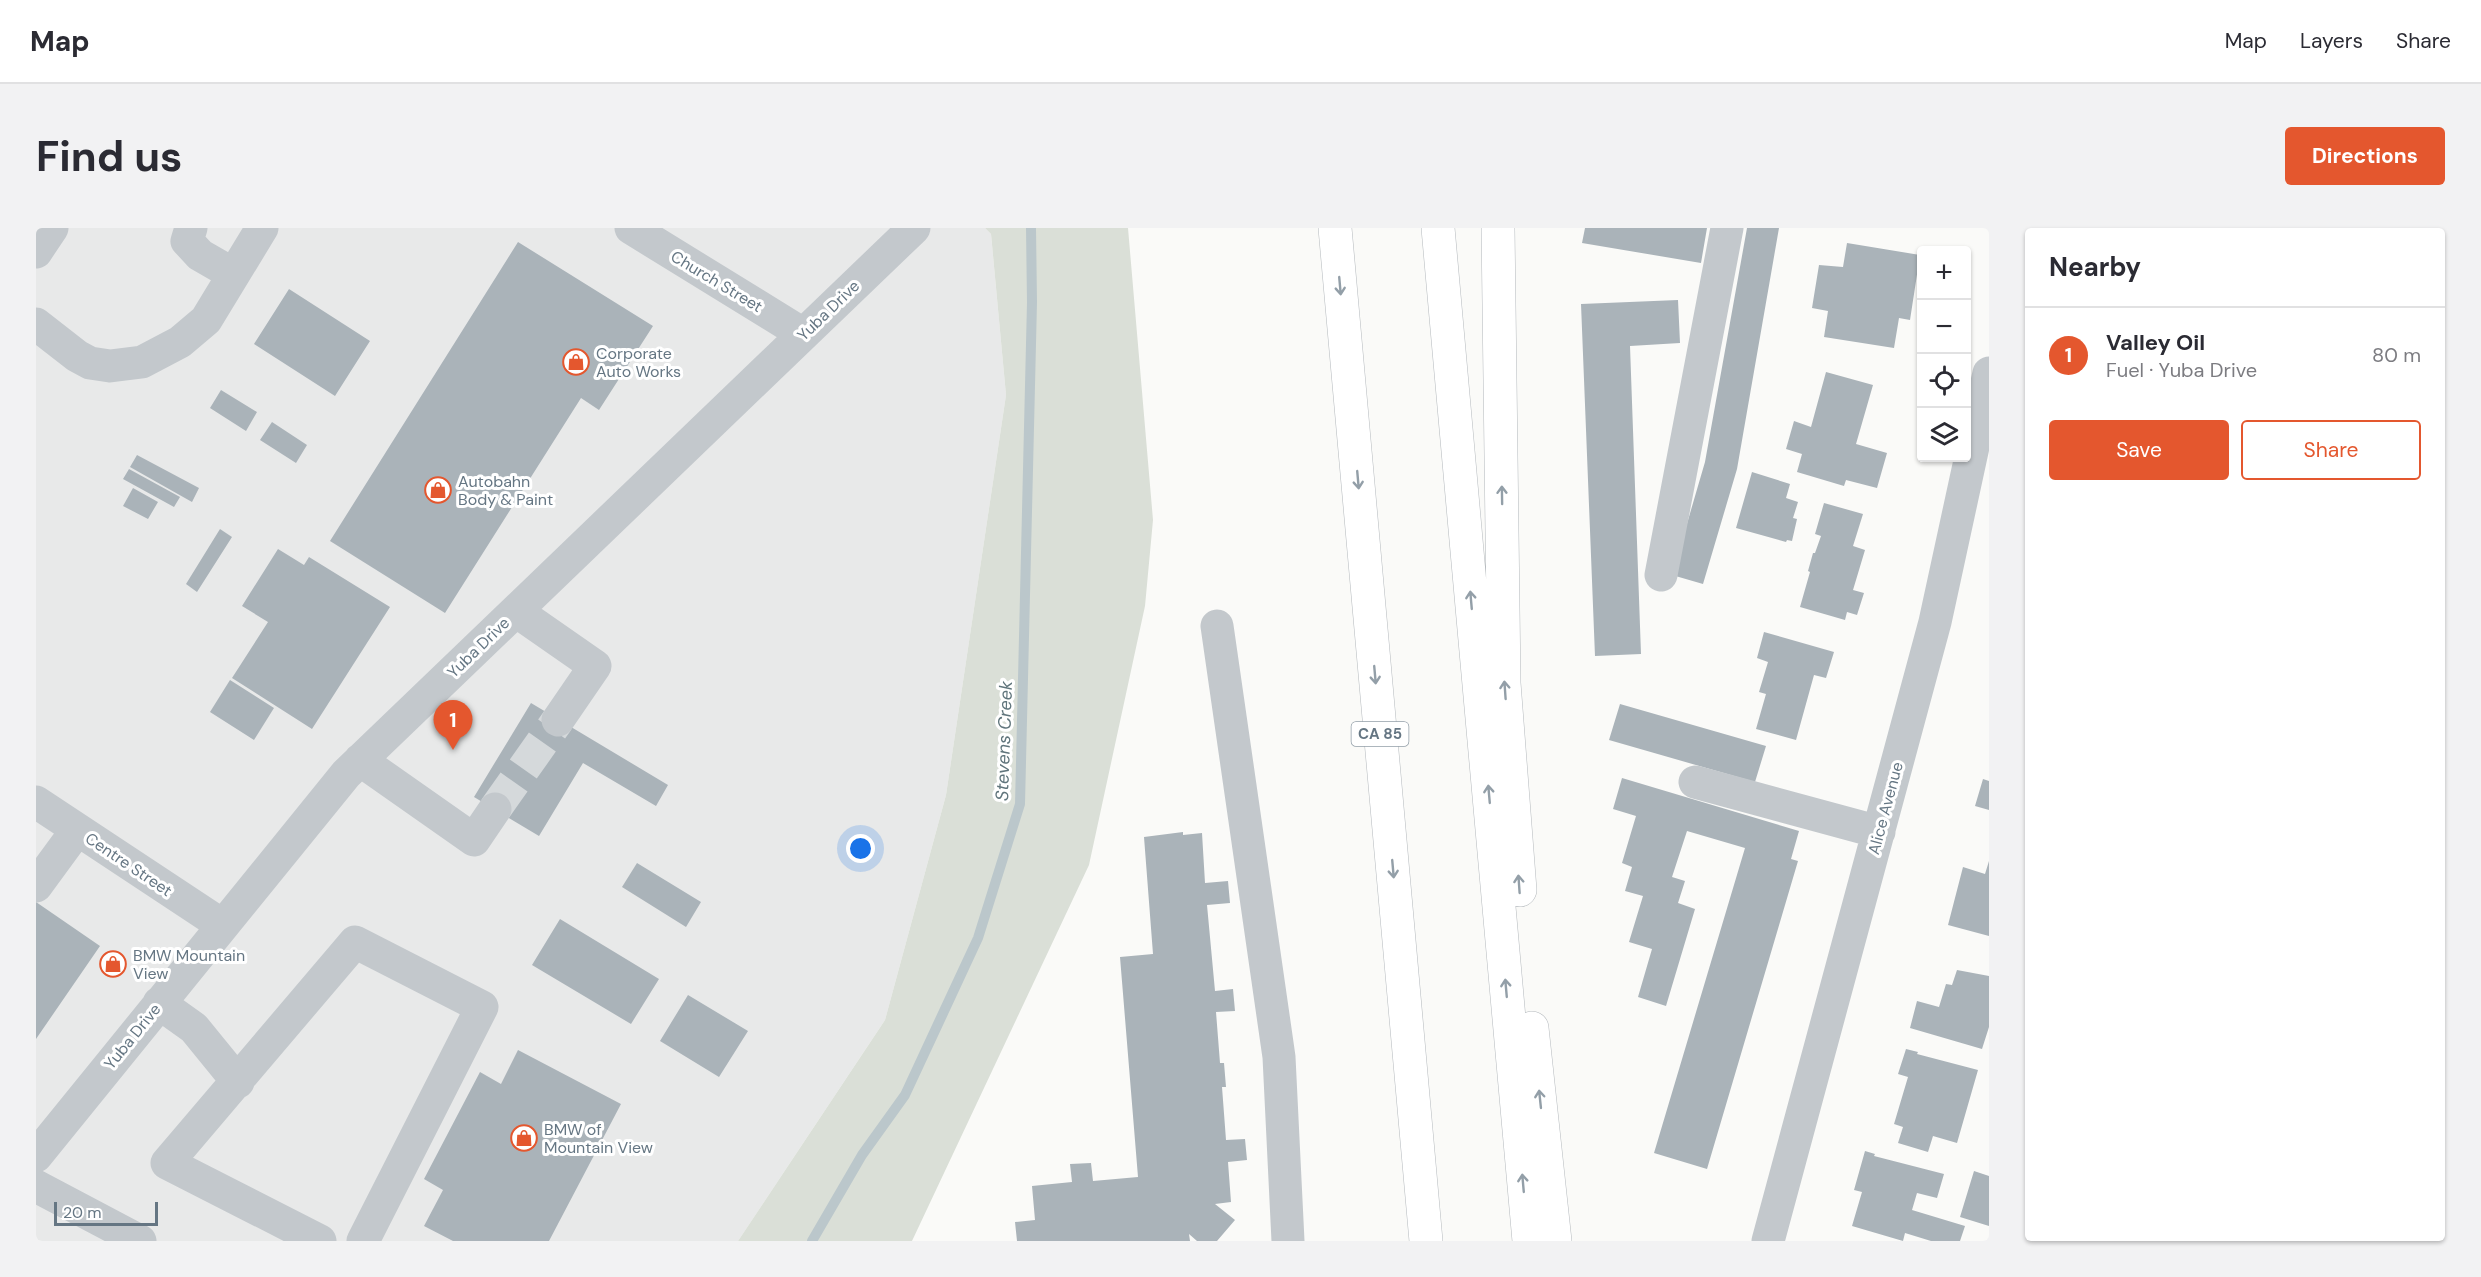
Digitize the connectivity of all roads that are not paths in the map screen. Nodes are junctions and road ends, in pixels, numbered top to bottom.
1 (52, 228) edge
2 (192, 228) edge
3 (262, 228) edge
4 (631, 228) edge
5 (914, 228) edge
6 (1335, 228) edge
7 (1438, 228) edge
8 (1498, 228) edge
9 (1727, 228) edge
10 (36, 252) edge
11 (233, 274) junction
12 (36, 324) edge
13 (803, 334) junction
14 (1989, 373) edge
15 (1661, 574) dead end
16 (516, 611) junction
17 (1217, 626) dead end
18 (558, 720) tunnel mouth
19 (360, 760) junction
20 (1695, 782) dead end
21 (36, 802) edge
22 (495, 809) tunnel mouth
23 (77, 830) junction
24 (1878, 832) junction
25 (36, 886) edge
26 (222, 925) junction
27 (159, 1003) junction
28 (238, 1082) junction
29 (36, 1156) edge
30 (36, 1186) edge
31 (140, 1241) edge
32 (320, 1241) edge
33 (363, 1241) edge
34 (1288, 1241) edge
35 (1426, 1241) edge
36 (1528, 1241) edge
37 (1555, 1241) edge
38 (1768, 1241) edge

1 - 10 street
2 - 11 street
3 - 11 street
4 - 13 street, Church Street
5 - 13 street, Yuba Drive
6 -> 35 highway, CA 85
36 -> 7 highway
37 -> 8 highway
9 - 15 street
11 - 12 street
13 - 16 street, Yuba Drive
14 - 24 street, Alice Avenue
16 - 18 street
16 - 19 street, Yuba Drive
17 - 34 street
19 - 22 street
19 - 26 street, Yuba Drive
20 - 24 street
21 - 23 street, Centre Street
23 - 25 street
23 - 26 street, Centre Street
24 - 38 street, Alice Avenue
26 - 27 street, Yuba Drive
27 - 28 street
27 - 29 street, Yuba Drive
28 - 32 street
28 - 33 street
30 - 31 street

